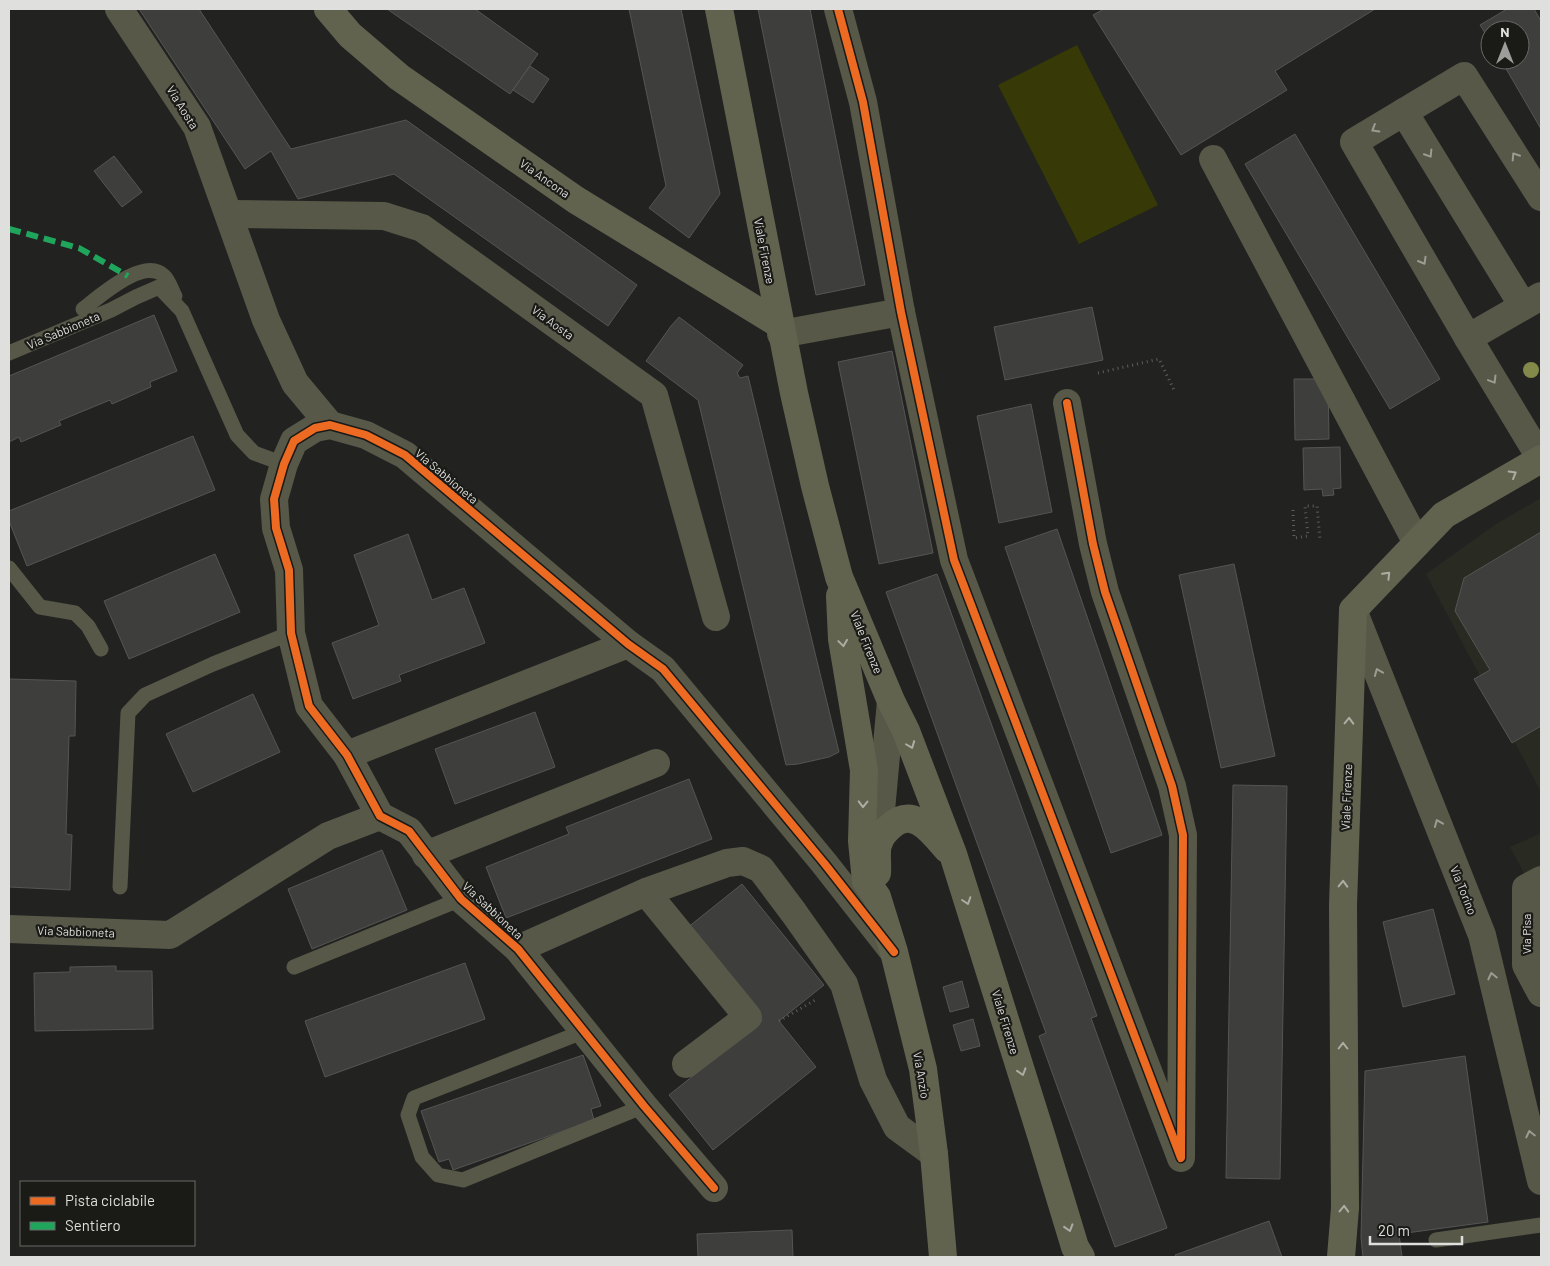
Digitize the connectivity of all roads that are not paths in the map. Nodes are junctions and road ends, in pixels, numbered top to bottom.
1 (119, 9) edge
2 (328, 9) edge
3 (719, 9) edge
4 (838, 9) edge
5 (1404, 112) junction
6 (1213, 159) dead end
7 (1541, 197) edge
8 (230, 214) junction
9 (1532, 301) edge
10 (83, 309) dead end
11 (182, 311) junction
12 (901, 312) junction
13 (780, 329) junction
14 (1468, 338) junction
15 (9, 353) edge
16 (1066, 404) dead end
17 (330, 425) junction
18 (1541, 459) edge
19 (284, 464) junction
20 (1417, 543) junction
21 (9, 568) edge
22 (839, 577) junction
23 (1353, 610) junction
24 (716, 617) dead end
25 (291, 634) junction
26 (628, 644) junction
27 (101, 649) dead end
28 (890, 701) junction
29 (347, 755) junction
30 (656, 763) dead end
31 (380, 816) junction
32 (878, 843) junction
33 (953, 854) junction
34 (426, 855) junction
35 (1541, 880) edge
36 (120, 887) dead end
37 (646, 892) junction
38 (877, 897) junction
39 (462, 900) junction
40 (9, 929) edge
41 (518, 949) junction
42 (894, 952) junction
43 (294, 967) dead end
44 (1541, 993) edge
45 (585, 1031) junction
46 (686, 1064) dead end
47 (644, 1106) junction
48 (934, 1154) junction
49 (1541, 1181) edge
50 (714, 1188) dead end
51 (1541, 1225) edge
52 (1436, 1240) dead end
53 (943, 1257) edge
54 (1081, 1257) edge
55 (1340, 1257) edge

1 - 8 street, Via Aosta
2 - 13 main road, Via Ancona
3 - 13 main road, Viale Firenze
4 - 12 street
7 -> 5 street
5 -> 9 street
5 -> 14 street
6 - 20 street
8 - 17 street, Via Aosta
8 - 24 street, Via Aosta
9 - 14 street
10 - 11 lane
11 - 15 lane, Via Sabbioneta
11 - 19 lane, Via Sabbioneta
12 - 13 street
12 - 16 street
13 - 22 main road, Viale Firenze
14 -> 18 street
17 - 19 street
17 - 26 street, Via Sabbioneta
20 -> 18 main road
19 - 25 street
23 -> 20 main road
21 - 27 lane
22 - 28 main road, Viale Firenze
22 -> 38 main road
49 -> 23 street, Via Torino
55 -> 23 main road, Viale Firenze
25 - 29 street
25 - 36 lane
26 - 29 street
26 - 42 street, Via Sabbioneta
28 - 32 street
28 -> 33 main road, Viale Firenze
29 - 31 street
30 - 34 street
31 - 34 street, Via Sabbioneta
31 - 40 street, Via Sabbioneta
32 - 33 main road
32 - 38 main road
33 -> 54 main road, Viale Firenze
34 - 39 street, Via Sabbioneta
35 - 44 street, Via Pisa
37 - 41 street, Via Sabbioneta
37 - 46 street
37 - 48 street, Via Sabbioneta
38 - 42 main road, Via Anzio
39 - 41 street, Via Sabbioneta
39 - 43 lane, Via Sabbioneta
41 - 45 street, Via Sabbioneta
42 - 48 main road, Via Anzio
45 - 47 street, Via Sabbioneta
45 - 47 lane
47 - 50 street, Via Sabbioneta
48 - 53 main road, Via Anzio
51 - 52 lane

